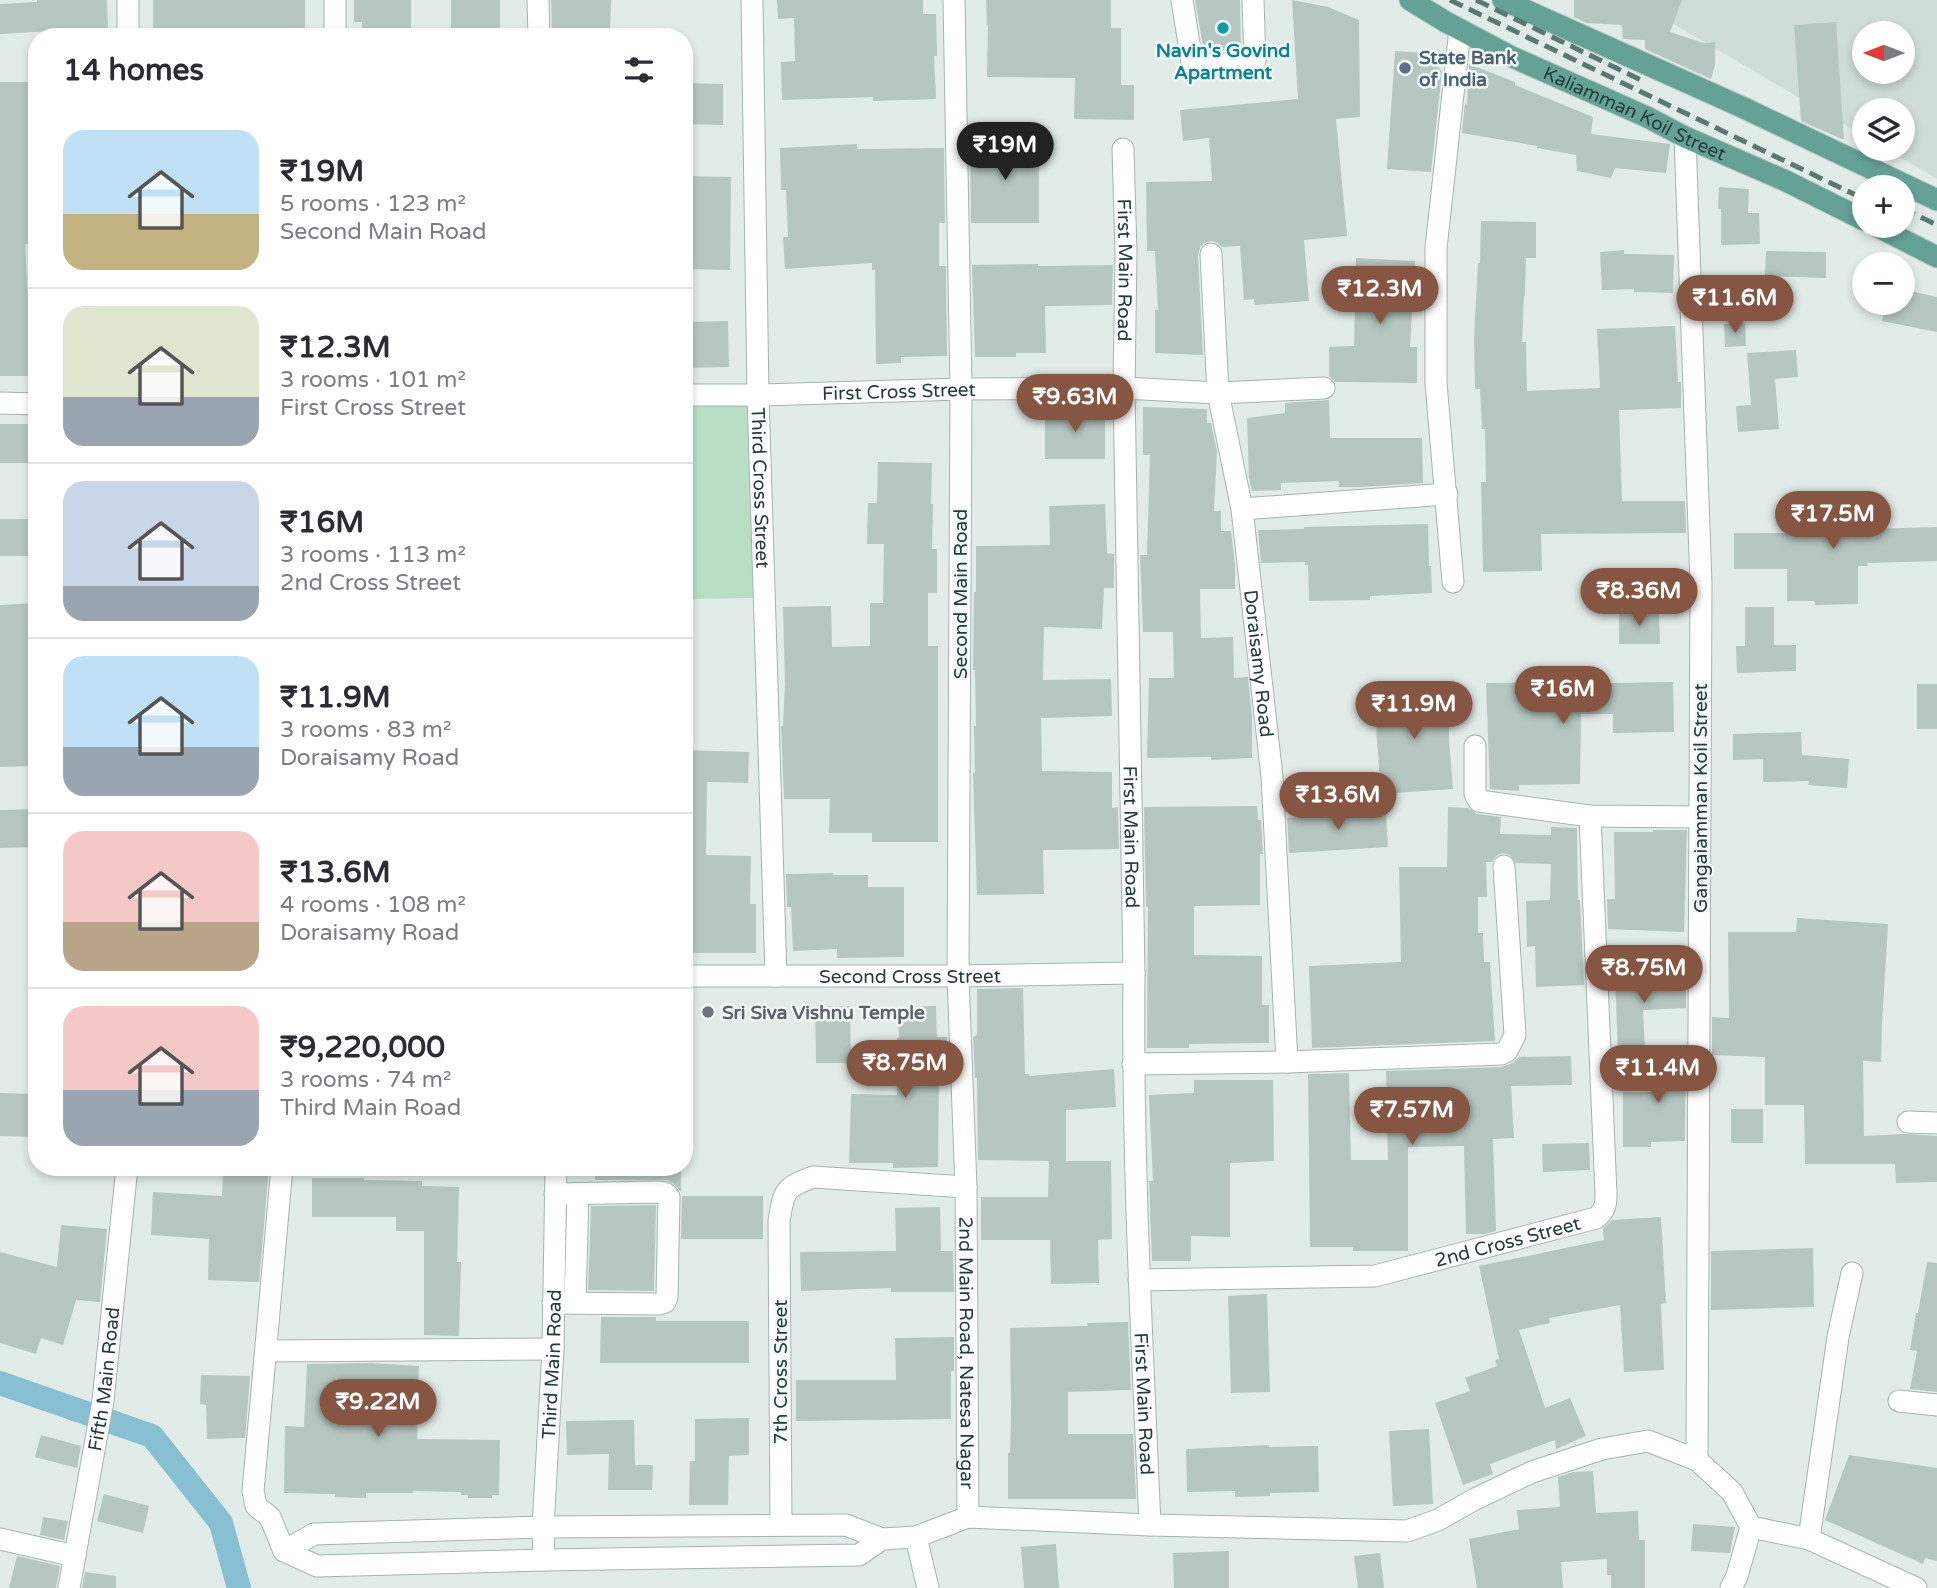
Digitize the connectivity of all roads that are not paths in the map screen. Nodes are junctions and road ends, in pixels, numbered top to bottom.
1 (128, 0) edge
2 (335, 0) edge
3 (538, 0) edge
4 (752, 0) edge
5 (954, 0) edge
6 (1182, 0) edge
7 (1253, 0) edge
8 (1410, 0) edge
9 (1503, 0) edge
10 (128, 28) edge
11 (335, 28) edge
12 (539, 28) edge
13 (1460, 30) junction
14 (1685, 137) junction
15 (1123, 149) dead end
16 (1937, 200) edge
17 (1852, 214) edge
18 (1900, 238) edge
19 (1211, 254) dead end
20 (1937, 257) edge
21 (1124, 388) junction
22 (1324, 388) dead end
23 (961, 389) junction
24 (1218, 393) junction
25 (693, 395) edge
26 (758, 395) junction
27 (0, 403) edge
28 (28, 404) edge
29 (1447, 494) junction
30 (1242, 509) junction
31 (1453, 582) dead end
32 (1475, 746) dead end
33 (1590, 816) junction
34 (1699, 817) junction
35 (1504, 866) dead end
36 (1134, 972) junction
37 (693, 976) edge
38 (776, 976) junction
39 (958, 976) junction
40 (1287, 1062) junction
41 (1133, 1064) junction
42 (1908, 1122) dead end
43 (1937, 1123) edge
44 (126, 1176) edge
45 (281, 1176) edge
46 (556, 1176) edge
47 (966, 1187) junction
48 (555, 1194) junction
49 (578, 1194) junction
50 (1852, 1273) dead end
51 (1139, 1280) junction
52 (553, 1303) junction
53 (575, 1303) junction
54 (553, 1349) junction
55 (266, 1351) junction
56 (1899, 1401) dead end
57 (1937, 1405) edge
58 (1697, 1460) junction
59 (968, 1517) junction
60 (781, 1524) junction
61 (1150, 1525) junction
62 (543, 1527) junction
63 (1751, 1527) junction
64 (916, 1538) junction
65 (0, 1539) edge
66 (882, 1539) junction
67 (1809, 1539) junction
68 (284, 1551) junction
69 (75, 1556) junction
70 (544, 1560) junction
71 (69, 1588) edge
72 (928, 1588) edge
73 (1731, 1588) edge
74 (1916, 1588) edge

1 - 10 street
2 - 11 street
3 - 12 street
4 - 26 street, Third Cross Street
5 - 23 street, Second Main Road
6 - 7 street
8 - 13 main road, Kaliamman Koil Street
9 - 16 main road
13 - 14 main road, Kaliamman Koil Street
13 - 29 street
14 - 17 main road, Kaliamman Koil Street
14 - 34 street, Gangaiamman Koil Street
15 - 21 street, First Main Road
18 - 20 main road
19 - 24 street, Doraisamy Road
21 - 23 street, First Cross Street
21 - 24 street, First Cross Street
21 - 36 street, First Main Road
22 - 24 street, First Cross Street
23 - 26 street, First Cross Street
23 - 39 street, Second Main Road
24 - 30 street, Doraisamy Road
25 - 26 street, First Cross Street
26 - 38 street, Third Cross Street
27 - 28 street
29 - 30 street
29 - 31 street
30 - 40 street, Doraisamy Road
32 - 33 street
33 - 34 street
33 - 51 street, 2nd Cross Street
34 - 58 street, Gangaiamman Koil Street
35 - 40 street
36 - 39 street, Second Cross Street
36 - 41 street, First Main Road
37 - 38 street, Second Cross Street
38 - 39 street, Second Cross Street
39 - 47 street, Second Main Road
40 - 41 street
41 - 51 street, First Main Road
42 - 43 street
44 - 69 street, Fifth Main Road
45 - 55 street
46 - 48 street, Third Main Road
47 - 59 street, 2nd Main Road, Natesa Nagar
47 - 60 street, 7th Cross Street
48 - 49 street
48 - 52 street, Third Main Road
49 - 53 street
49 - 53 street
50 - 67 street
51 - 61 street, First Main Road
52 - 53 street
52 - 54 street, Third Main Road
54 - 55 street
54 - 62 street, Third Main Road
55 - 68 street
56 - 57 street
58 - 61 street
58 - 63 street
59 - 61 street
59 - 64 street
60 - 62 street
60 - 66 street
62 - 68 street
62 - 70 street, Third Main Road
63 - 67 street
63 - 73 street
64 - 66 street
64 - 72 street
65 - 69 street
66 - 70 street
67 - 74 street
68 - 70 street
69 - 71 street, Fifth Main Road

